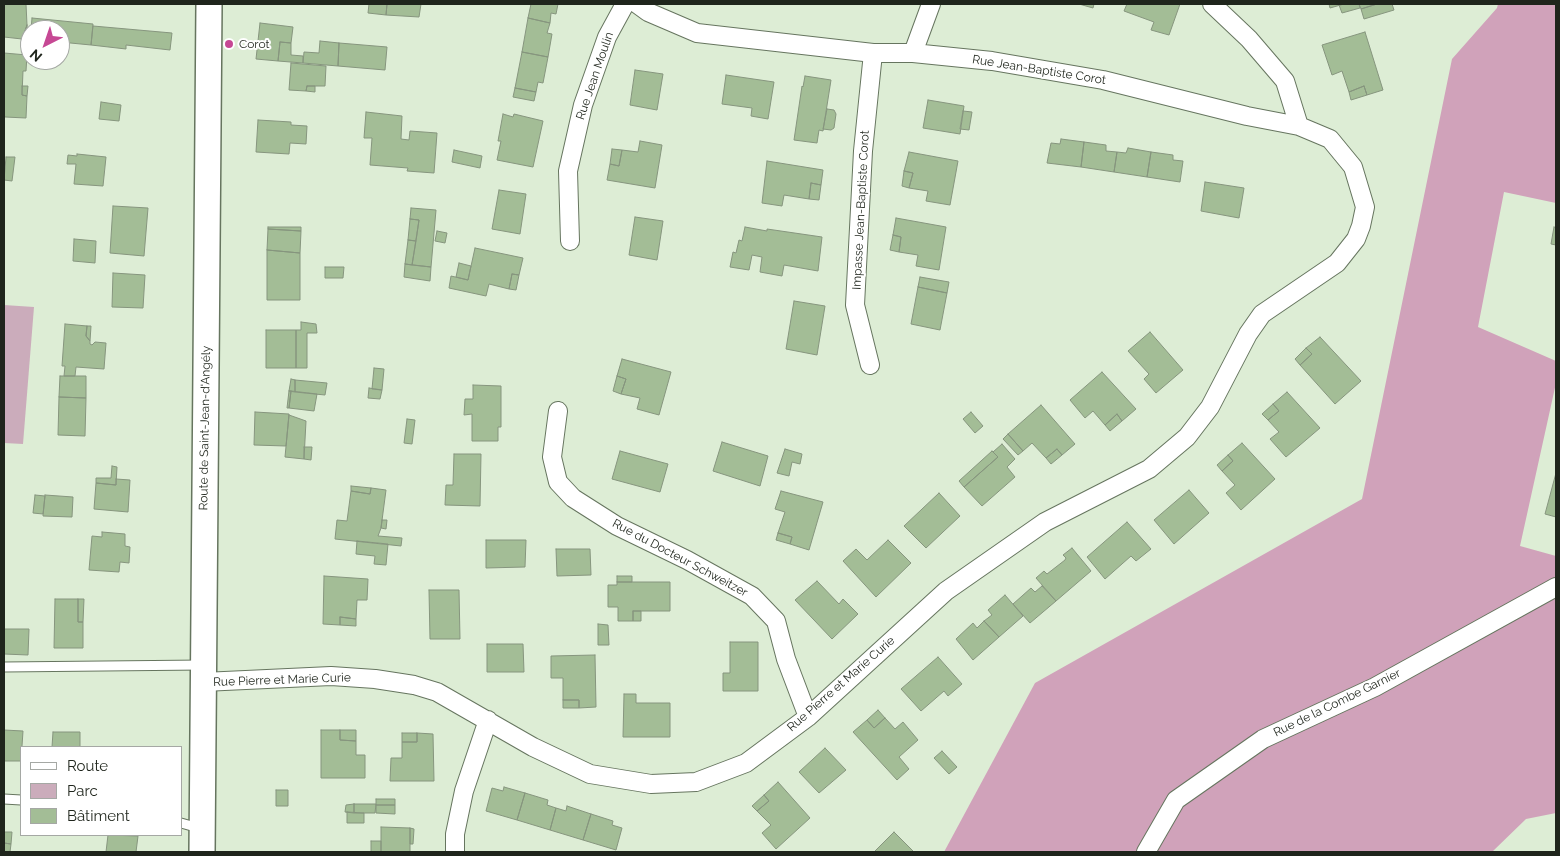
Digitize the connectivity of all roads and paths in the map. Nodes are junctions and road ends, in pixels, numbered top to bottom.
1 (209, 4) edge
2 (626, 4) edge
3 (637, 4) edge
4 (931, 4) edge
5 (1212, 4) edge
6 (873, 53) junction
7 (914, 53) junction
8 (1299, 126) junction
9 (1356, 238) joint
10 (570, 242) dead end
11 (870, 365) dead end
12 (558, 411) dead end
13 (1556, 587) edge
14 (4, 667) edge
15 (203, 674) junction
16 (808, 717) junction
17 (488, 720) junction
18 (4, 799) edge
19 (20, 800) edge
20 (195, 835) edge
21 (455, 852) edge
22 (1146, 852) edge

1 - 15 main road, Route de Saint-Jean-d'Angély
2 - 10 street, Rue Jean Moulin
3 - 6 street, Rue Jean-Baptiste Corot
4 - 7 street
5 - 8 street
6 - 7 street, Rue Jean-Baptiste Corot
6 - 11 street, Impasse Jean-Baptiste Corot
7 - 8 street, Rue Jean-Baptiste Corot
8 - 9 street, Rue Jean-Baptiste Corot
9 - 16 street, Rue Pierre et Marie Curie
12 - 16 street, Rue du Docteur Schweitzer
13 - 22 street, Rue de la Combe Garnier
14 - 15 lane
15 - 17 street, Rue Pierre et Marie Curie
15 - 20 main road, Route de Saint-Jean-d'Angély
16 - 17 street, Rue Pierre et Marie Curie
17 - 21 street
18 - 19 lane

